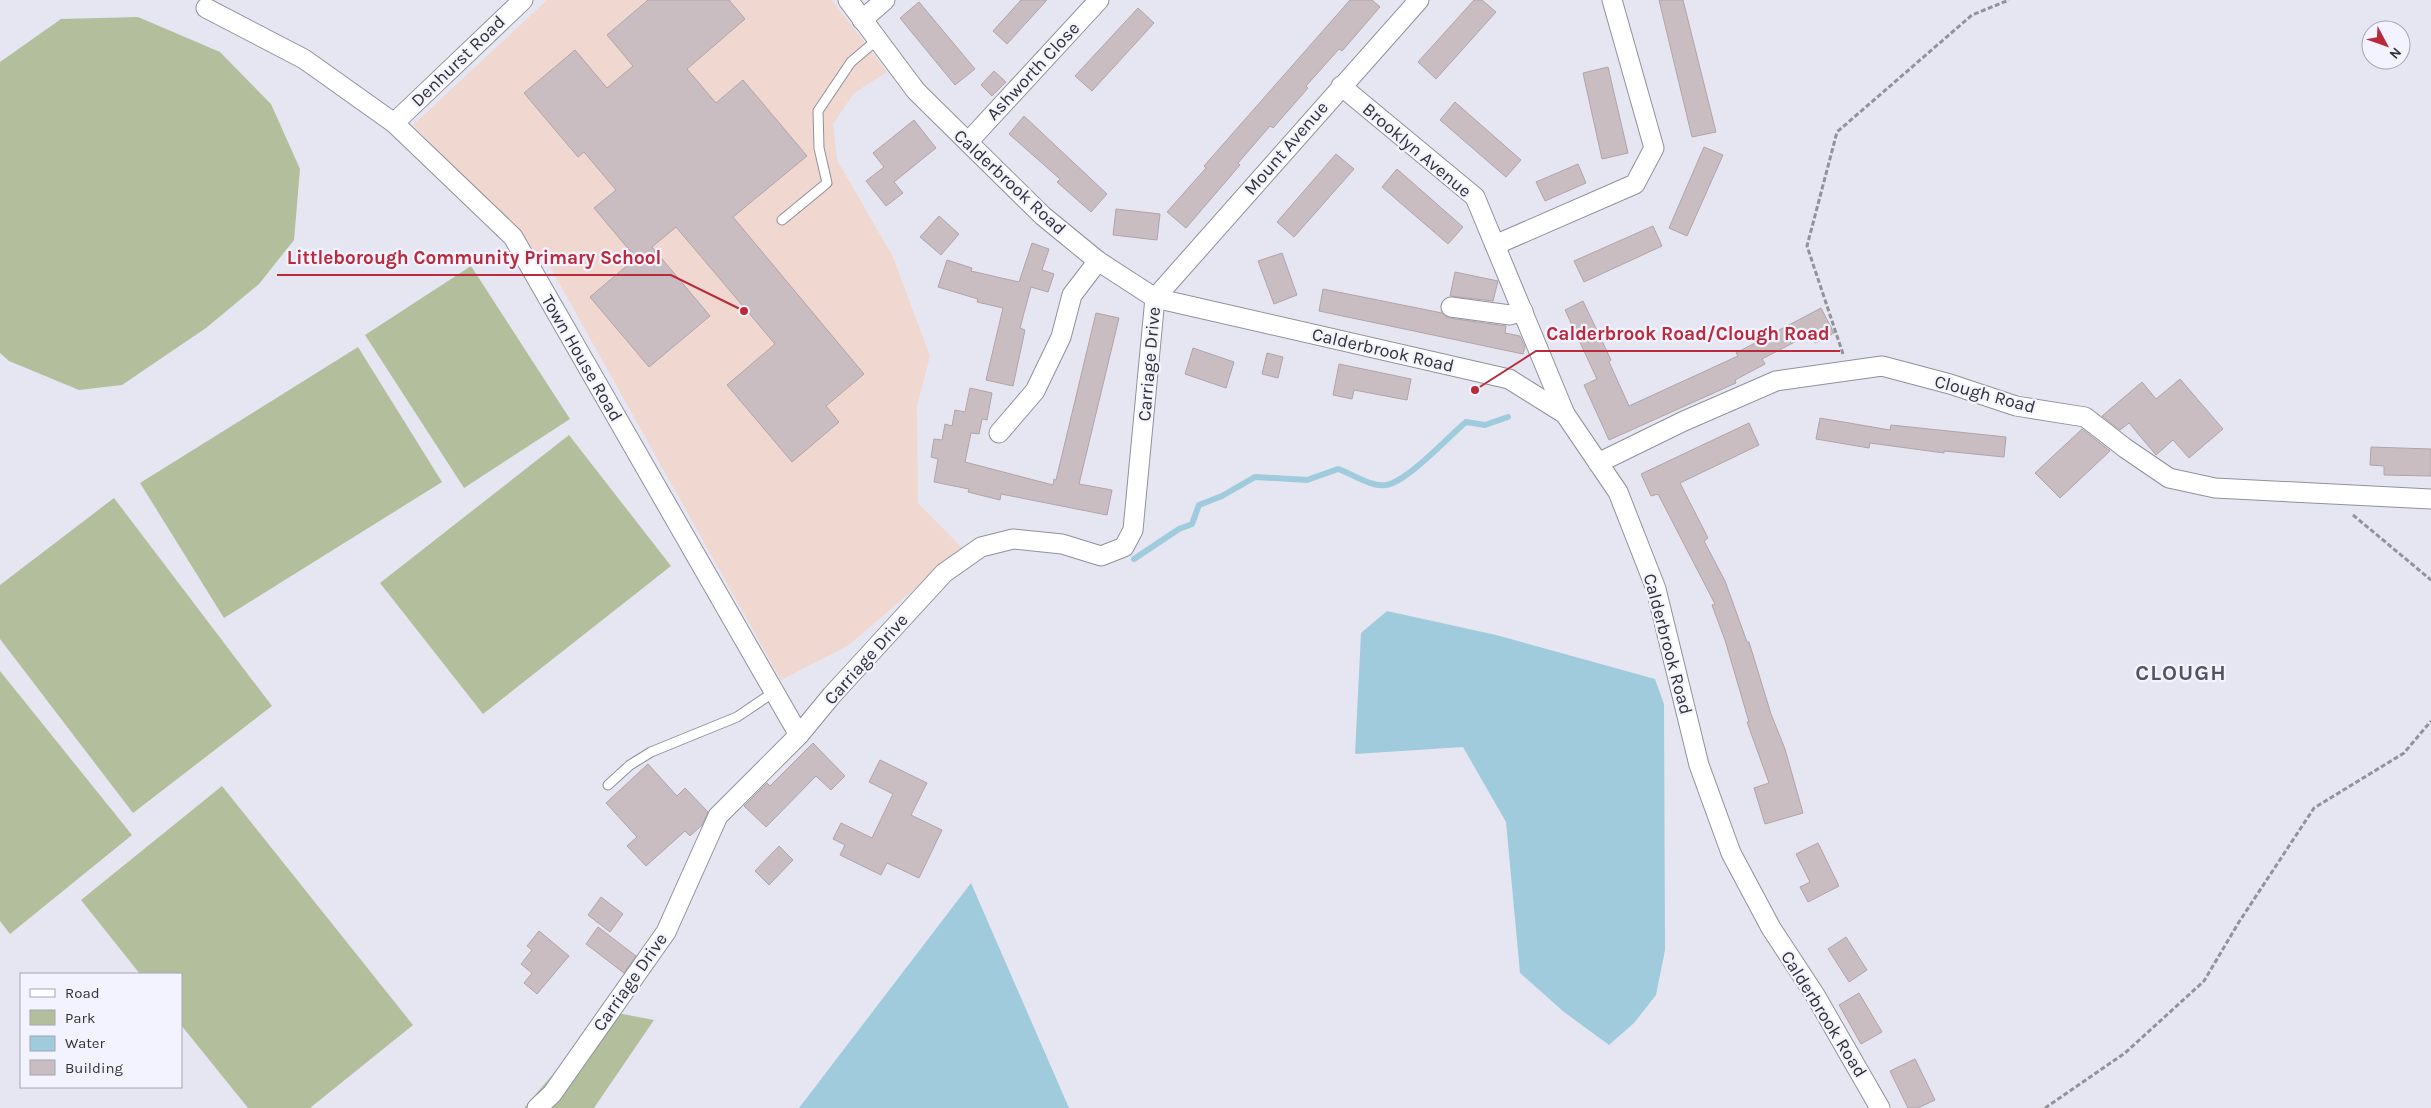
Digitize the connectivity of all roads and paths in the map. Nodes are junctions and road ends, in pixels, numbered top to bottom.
1 (522, 0) edge
2 (848, 0) edge
3 (885, 0) edge
4 (1099, 0) edge
5 (1418, 0) edge
6 (1612, 0) edge
7 (2009, 0) edge
8 (206, 8) dead end
9 (862, 20) junction
10 (877, 40) junction
11 (1341, 86) junction
12 (394, 123) junction
13 (968, 142) junction
14 (782, 220) dead end
15 (1495, 245) junction
16 (1098, 262) junction
17 (1155, 298) junction
18 (1451, 306) dead end
19 (1523, 312) junction
20 (1849, 371) junction
21 (1565, 414) junction
22 (999, 433) dead end
23 (1598, 463) junction
24 (2326, 494) junction
25 (2431, 498) edge
26 (2431, 580) edge
27 (774, 692) junction
28 (2431, 721) edge
29 (799, 735) junction
30 (608, 785) dead end
31 (537, 1108) edge
32 (1880, 1108) edge
33 (2045, 1108) edge

1 - 12 street, Denhurst Road
2 - 9 street, Calderbrook Road
3 - 9 street
4 - 13 street, Ashworth Close
5 - 11 street, Mount Avenue
6 - 15 street
7 - 20 path
8 - 12 street, Town House Road
9 - 10 street, Calderbrook Road
10 - 13 street, Calderbrook Road
10 - 14 lane
11 - 15 street, Brooklyn Avenue
11 - 17 street, Mount Avenue
12 - 27 street, Town House Road
13 - 16 street, Calderbrook Road
15 - 19 street, Brooklyn Avenue
16 - 17 street, Calderbrook Road
16 - 22 street
17 - 21 street, Calderbrook Road
17 - 29 street, Carriage Drive
18 - 19 street
19 - 21 street, Brooklyn Avenue
20 - 23 street, Clough Road
20 - 24 street, Clough Road
21 - 23 street, Calderbrook Road
23 - 32 street, Calderbrook Road
24 - 25 street, Clough Road
24 - 26 path
27 - 29 street, Town House Road
27 - 30 lane
28 - 33 path
29 - 31 street, Carriage Drive

